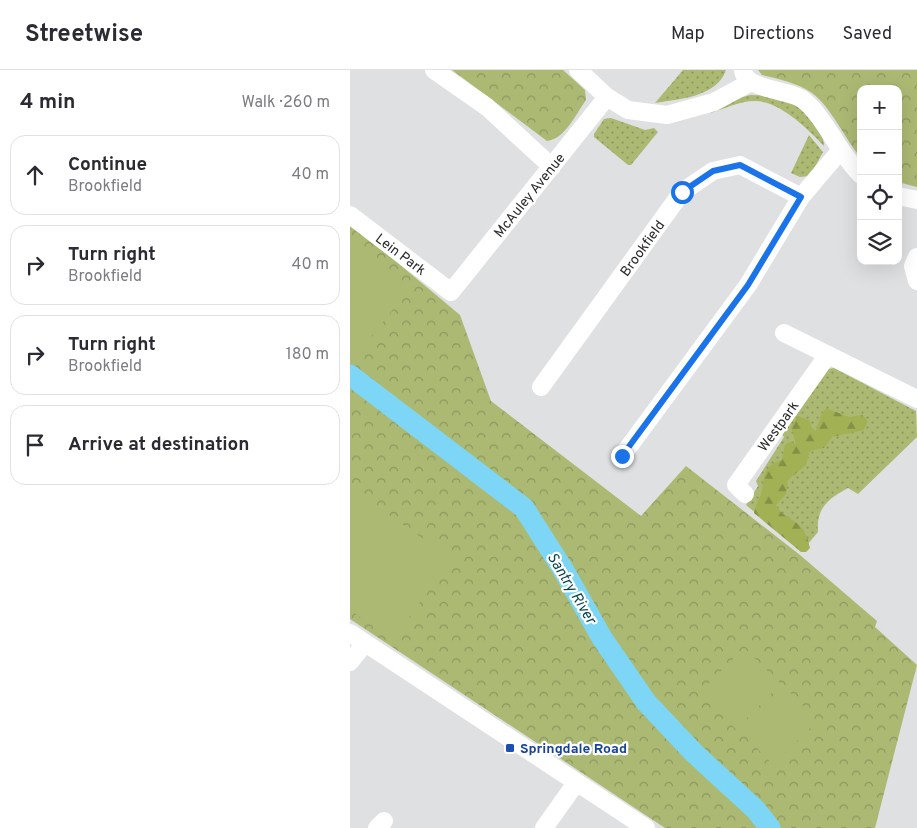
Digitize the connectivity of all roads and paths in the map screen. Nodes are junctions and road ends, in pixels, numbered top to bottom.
1 (434, 70) edge
2 (578, 70) edge
3 (747, 76) edge
4 (607, 97) junction
5 (840, 151) junction
6 (552, 167) junction
7 (857, 170) edge
8 (801, 197) junction
9 (902, 197) edge
10 (917, 200) edge
11 (350, 215) edge
12 (917, 257) edge
13 (917, 282) edge
14 (451, 292) joint
15 (784, 333) dead end
16 (827, 356) junction
17 (541, 387) dead end
18 (917, 400) edge
19 (622, 456) dead end
20 (746, 494) dead end
21 (350, 633) edge
22 (365, 643) junction
23 (350, 662) edge
24 (576, 783) junction
25 (544, 828) edge
26 (646, 828) edge

1 - 6 street
2 - 4 street
3 - 4 street
3 - 5 street
4 - 6 street, McAuley Avenue
5 - 7 street
5 - 8 street
6 - 14 street, McAuley Avenue
8 - 17 street, Brookfield
8 - 19 street
9 - 10 street
11 - 14 street, Lein Park
12 - 13 street
15 - 16 street
16 - 18 street
16 - 20 street, Westpark
21 - 22 street
22 - 23 street
22 - 24 street
24 - 25 street
24 - 26 street

